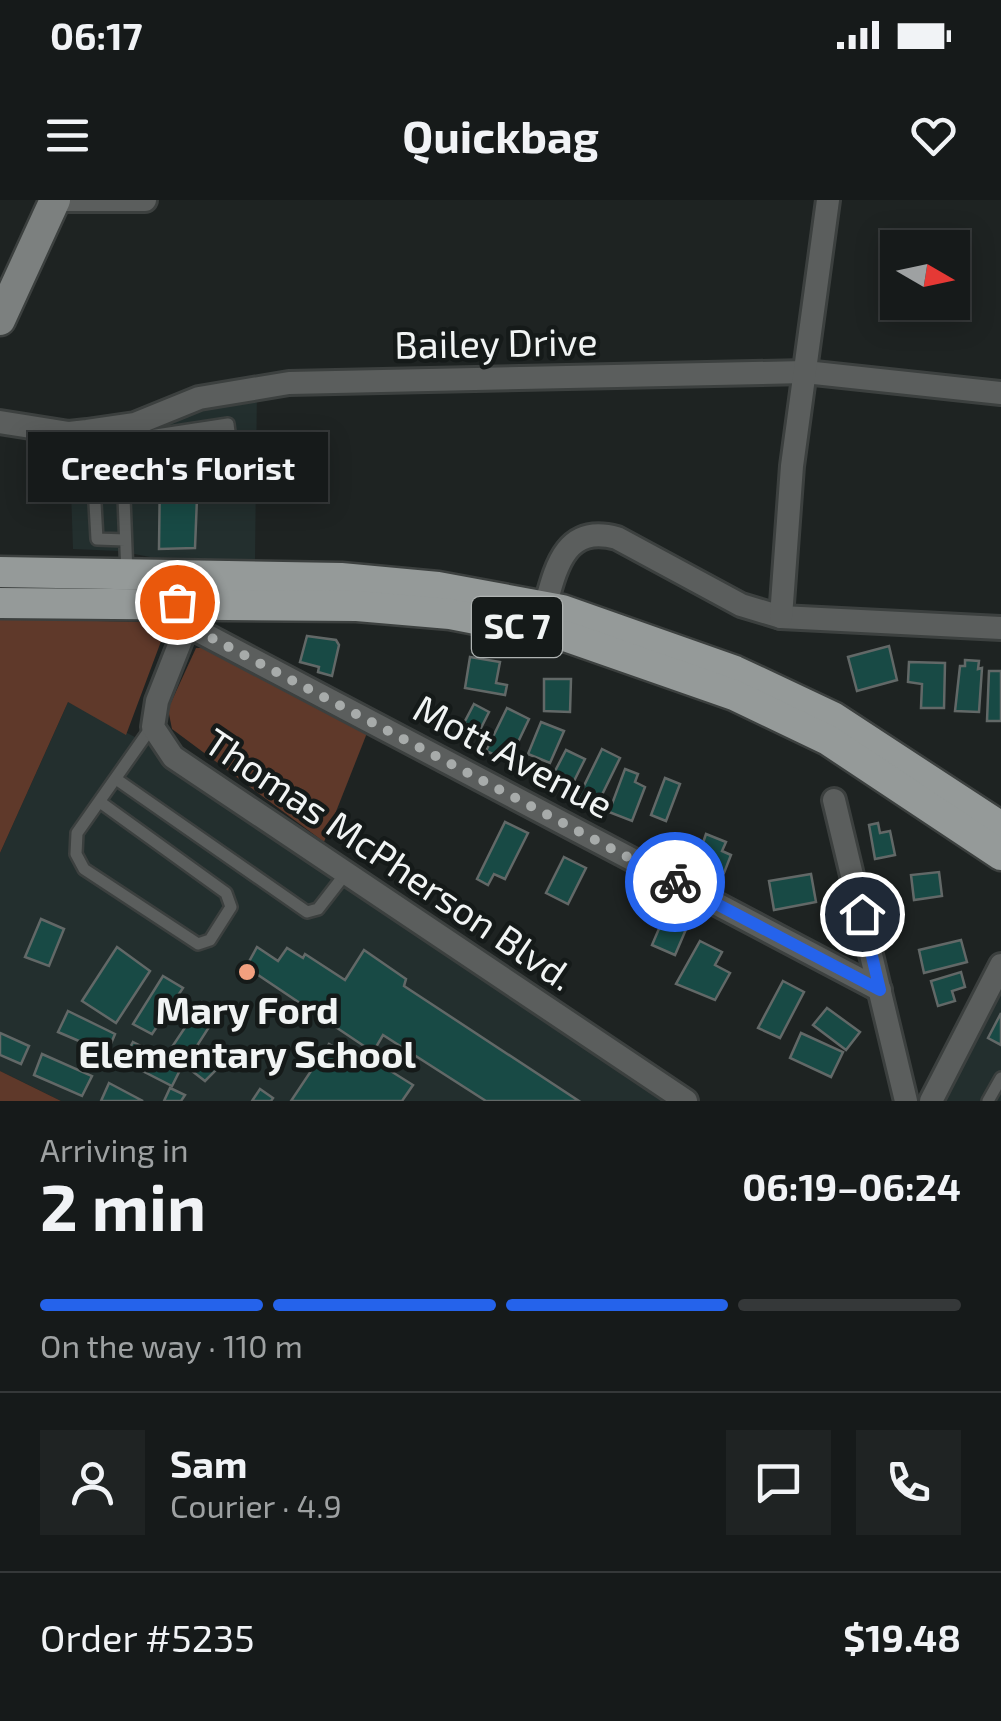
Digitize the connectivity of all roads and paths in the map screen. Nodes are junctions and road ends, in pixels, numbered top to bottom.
1 (54, 200) edge
2 (144, 200) edge
3 (828, 200) edge
4 (0, 320) edge
5 (805, 372) junction
6 (1001, 393) edge
7 (224, 394) junction
8 (0, 422) edge
9 (228, 424) junction
10 (90, 440) junction
11 (122, 447) junction
12 (231, 448) dead end
13 (126, 540) junction
14 (0, 572) edge
15 (128, 574) junction
16 (0, 603) edge
17 (546, 607) junction
18 (182, 614) junction
19 (781, 617) junction
20 (1001, 628) edge
21 (153, 726) junction
22 (116, 779) junction
23 (834, 800) dead end
24 (100, 802) junction
25 (994, 837) edge
26 (346, 873) junction
27 (1001, 965) edge
28 (880, 990) junction
29 (1001, 1078) edge
30 (933, 1100) edge
31 (686, 1101) edge
32 (906, 1101) edge
33 (988, 1101) edge

1 - 2 street
1 - 4 street
3 - 5 street
5 - 6 street, Bailey Drive
5 - 7 street, Bailey Drive
5 - 19 street
7 - 9 lane
7 - 10 street, Bailey Drive
8 - 10 street, Bailey Drive
9 - 11 lane
9 - 12 lane
10 - 11 lane
10 - 13 lane
11 - 13 lane
13 - 15 lane
14 - 15 main road, SC 7
15 - 17 main road, SC 7
16 - 18 main road, SC 7
17 - 19 street
17 - 25 main road, SC 7
18 - 21 street, Thomas McPherson Blvd.
18 - 25 main road, SC 7
18 - 28 street, Mott Avenue
19 - 20 street
21 - 22 lane
21 - 26 street, Thomas McPherson Blvd.
22 - 24 lane
22 - 26 lane
23 - 28 street
24 - 24 lane
26 - 31 street, Thomas McPherson Blvd.
27 - 30 street
28 - 32 street
29 - 33 lane

